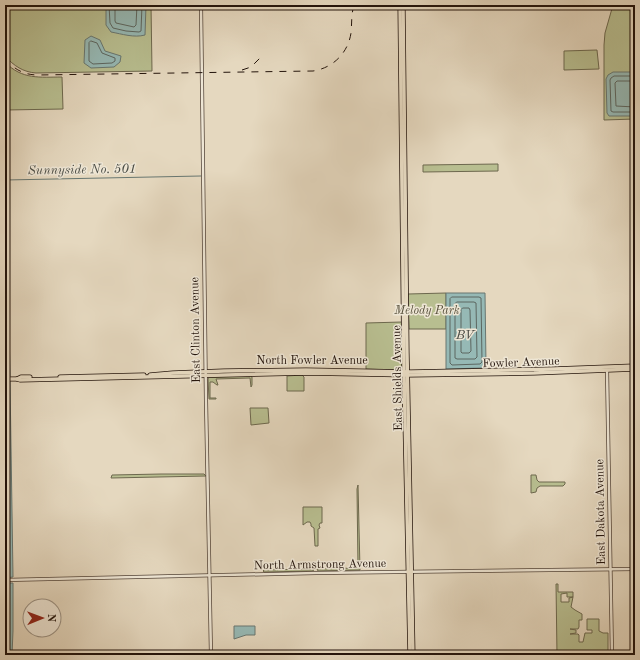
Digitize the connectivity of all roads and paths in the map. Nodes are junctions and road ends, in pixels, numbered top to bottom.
1 (201, 5) edge
2 (400, 5) edge
3 (403, 5) edge
4 (403, 304) junction
5 (407, 326) junction
6 (635, 366) edge
7 (607, 368) junction
8 (635, 369) edge
9 (480, 370) junction
10 (269, 371) junction
11 (356, 371) junction
12 (206, 373) junction
13 (406, 373) junction
14 (253, 374) junction
15 (332, 374) junction
16 (463, 374) junction
17 (75, 376) junction
18 (7, 379) edge
19 (17, 379) junction
20 (56, 379) junction
21 (407, 433) junction
22 (635, 569) edge
23 (611, 570) junction
24 (410, 572) junction
25 (210, 575) junction
26 (5, 580) edge
27 (409, 628) junction
28 (413, 649) junction
29 (211, 655) edge
30 (410, 655) edge
31 (413, 655) edge
32 (612, 655) edge

1 - 12 street, East Clinton Avenue
2 - 4 main road, East Shields Avenue
3 - 5 main road, East Shields Avenue
4 - 5 main road
4 - 13 main road, East Shields Avenue
5 - 13 main road, East Shields Avenue
6 - 7 main road, Fowler Avenue
7 - 8 main road, Fowler Avenue
7 - 9 main road, North Fowler Avenue
7 - 16 main road, Fowler Avenue
7 - 23 street, East Dakota Avenue
9 - 13 main road, North Fowler Avenue
9 - 16 main road
10 - 11 main road, North Fowler Avenue
10 - 12 main road, North Fowler Avenue
10 - 14 main road
11 - 13 main road, North Fowler Avenue
11 - 15 main road
12 - 14 main road, North Fowler Avenue
12 - 17 main road, North Fowler Avenue
12 - 20 main road, North Fowler Avenue
12 - 25 street, East Clinton Avenue
13 - 15 main road, North Fowler Avenue
13 - 16 main road, Fowler Avenue
13 - 21 main road, East Shields Avenue
13 - 21 main road, East Shields Avenue
14 - 15 main road, North Fowler Avenue
17 - 19 main road, North Fowler Avenue
17 - 20 main road
18 - 19 main road, North Fowler Avenue
19 - 20 main road, North Fowler Avenue
21 - 24 main road, East Shields Avenue
21 - 24 main road, East Shields Avenue
22 - 23 street, North Armstrong Avenue
23 - 24 street, North Armstrong Avenue
23 - 32 street, East Dakota Avenue
24 - 25 street, North Armstrong Avenue
24 - 27 main road, East Shields Avenue
24 - 28 main road, East Shields Avenue
25 - 26 street, North Armstrong Avenue
25 - 29 street, East Clinton Avenue
27 - 28 main road
27 - 30 main road, East Shields Avenue
28 - 31 main road, East Shields Avenue

